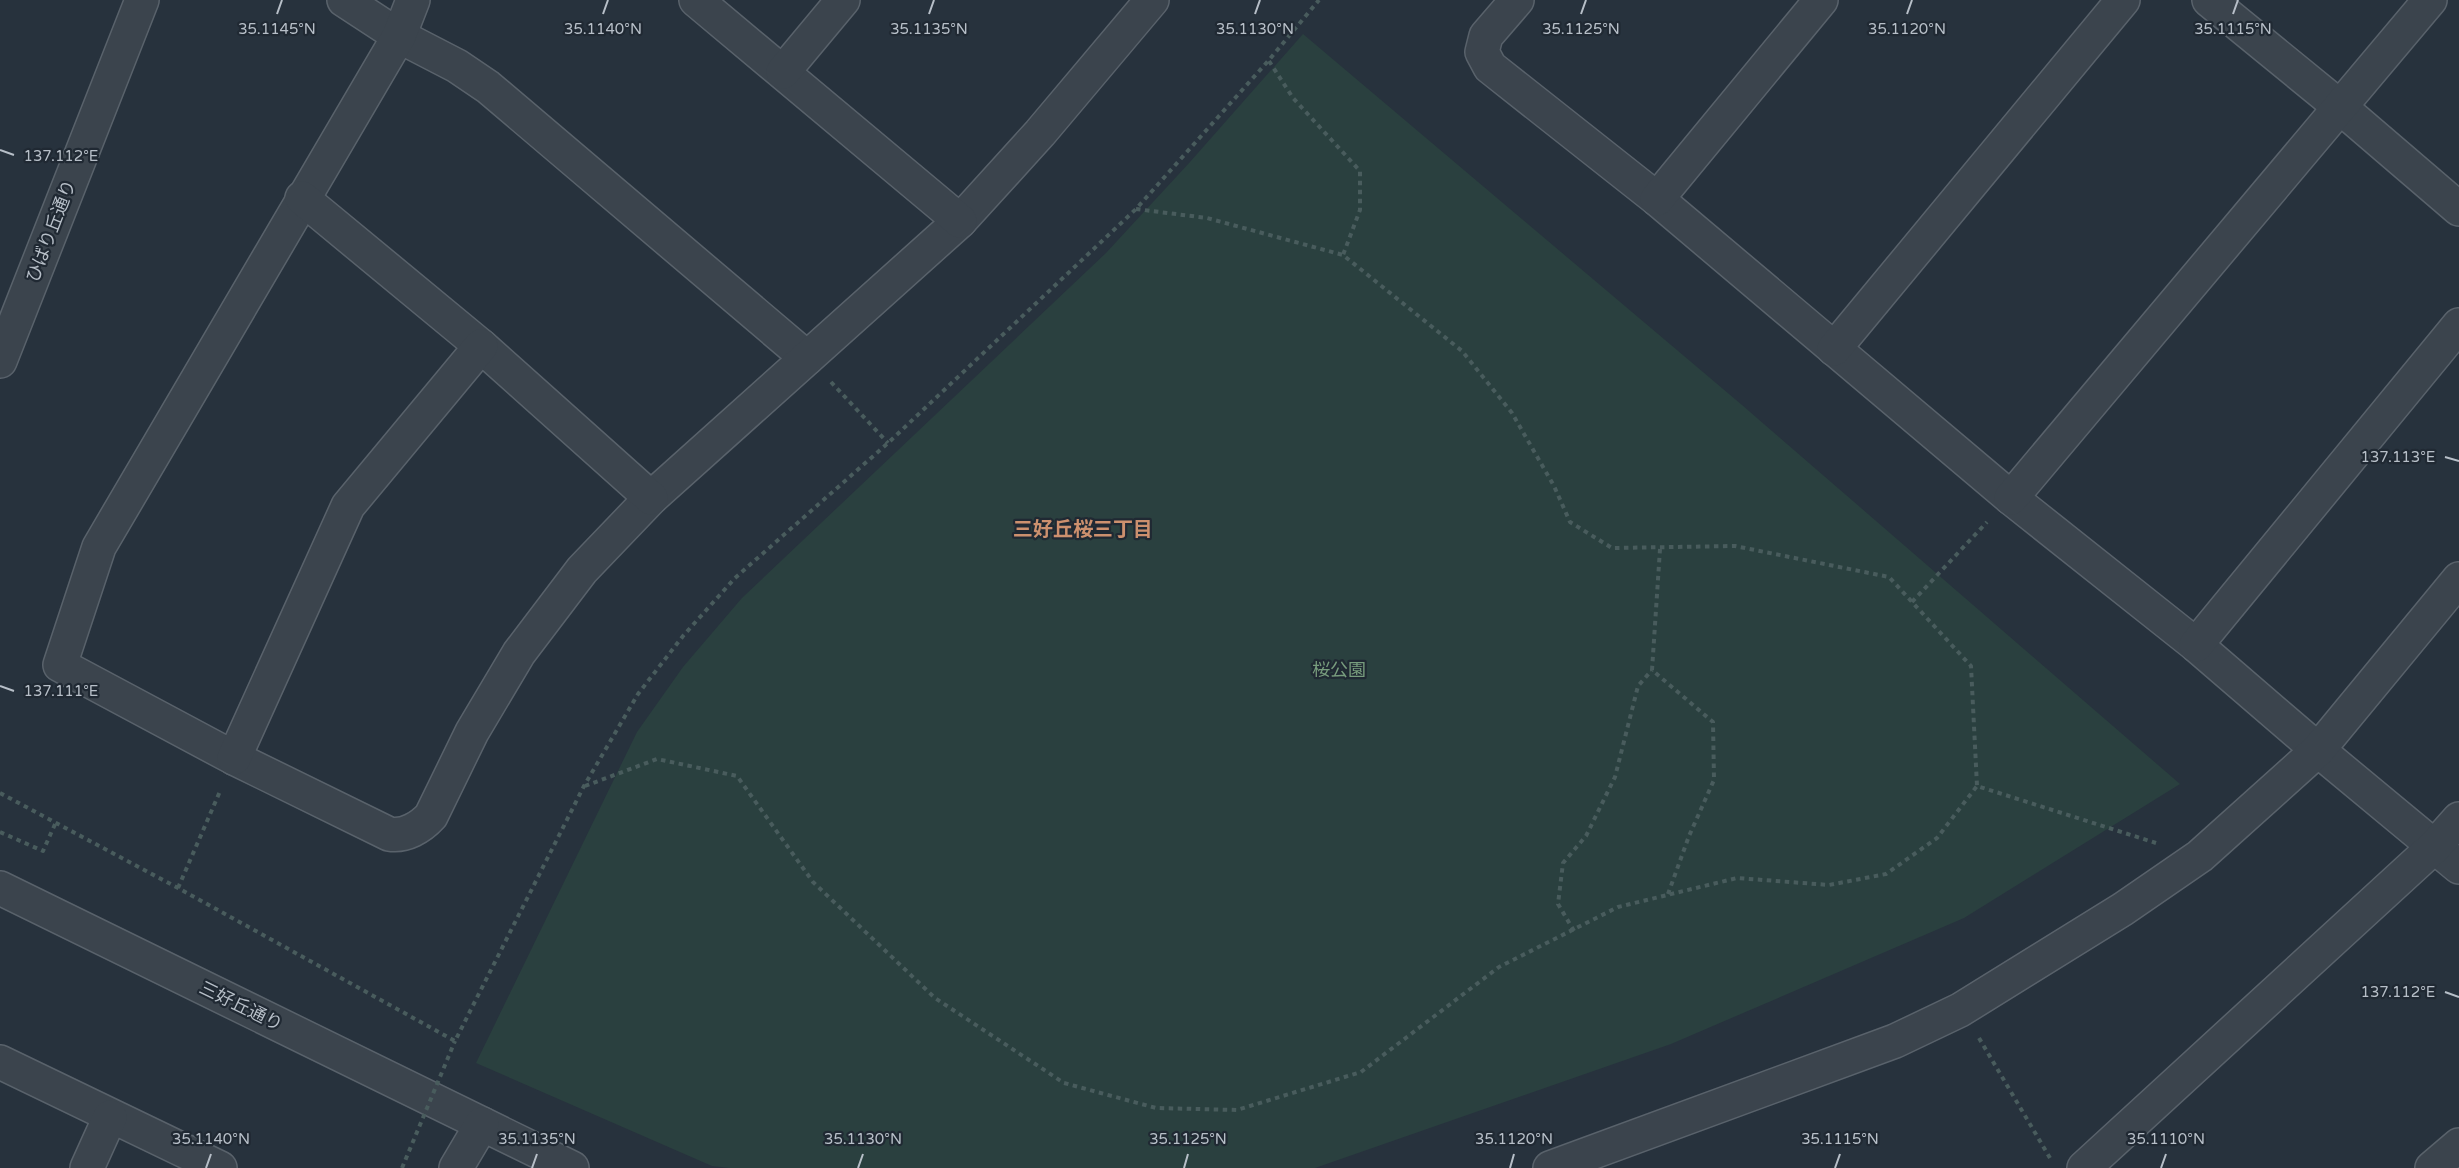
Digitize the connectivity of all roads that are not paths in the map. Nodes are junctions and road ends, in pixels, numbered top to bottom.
1 (142, 0) edge
2 (344, 0) edge
3 (413, 0) edge
4 (696, 0) edge
5 (843, 0) edge
6 (1152, 0) edge
7 (1517, 0) edge
8 (1821, 0) edge
9 (2123, 0) edge
10 (2209, 0) edge
11 (2430, 0) edge
12 (399, 36) junction
13 (783, 72) junction
14 (2340, 107) junction
15 (302, 198) junction
16 (1657, 199) junction
17 (2459, 209) edge
18 (960, 221) junction
19 (2459, 325) edge
20 (481, 346) junction
21 (1834, 349) junction
22 (807, 358) junction
23 (0, 361) edge
24 (651, 498) junction
25 (2011, 498) junction
26 (2459, 579) edge
27 (2196, 645) junction
28 (2318, 750) junction
29 (234, 758) junction
30 (2459, 819) edge
31 (2447, 856) edge
32 (0, 888) edge
33 (0, 1062) edge
34 (110, 1117) junction
35 (482, 1124) junction
36 (2459, 1145) edge
37 (87, 1168) edge
38 (220, 1168) edge
39 (456, 1168) edge
40 (572, 1168) edge
41 (1550, 1168) edge
42 (2084, 1168) edge
43 (2432, 1168) edge

1 - 23 street, ひばり丘通り
2 - 12 street
3 - 12 street
4 - 13 street
5 - 13 street
6 - 18 street
7 - 16 street
8 - 16 street
9 - 21 street
10 - 14 street
11 - 14 street
12 - 15 street
12 - 22 street
13 - 18 street
14 - 17 street
14 - 25 street
15 - 20 street
15 - 29 street
16 - 21 street
18 - 22 street
19 - 27 street
20 - 24 street
20 - 29 street
21 - 25 street
22 - 24 street
24 - 29 street
25 - 27 street
26 - 28 street
27 - 28 street
28 - 31 street
28 - 41 street
30 - 31 street
31 - 42 street
32 - 35 street, 三好丘通り
33 - 34 street
34 - 37 street
34 - 38 street
35 - 39 street
35 - 40 street, 三好丘通り
36 - 43 street

